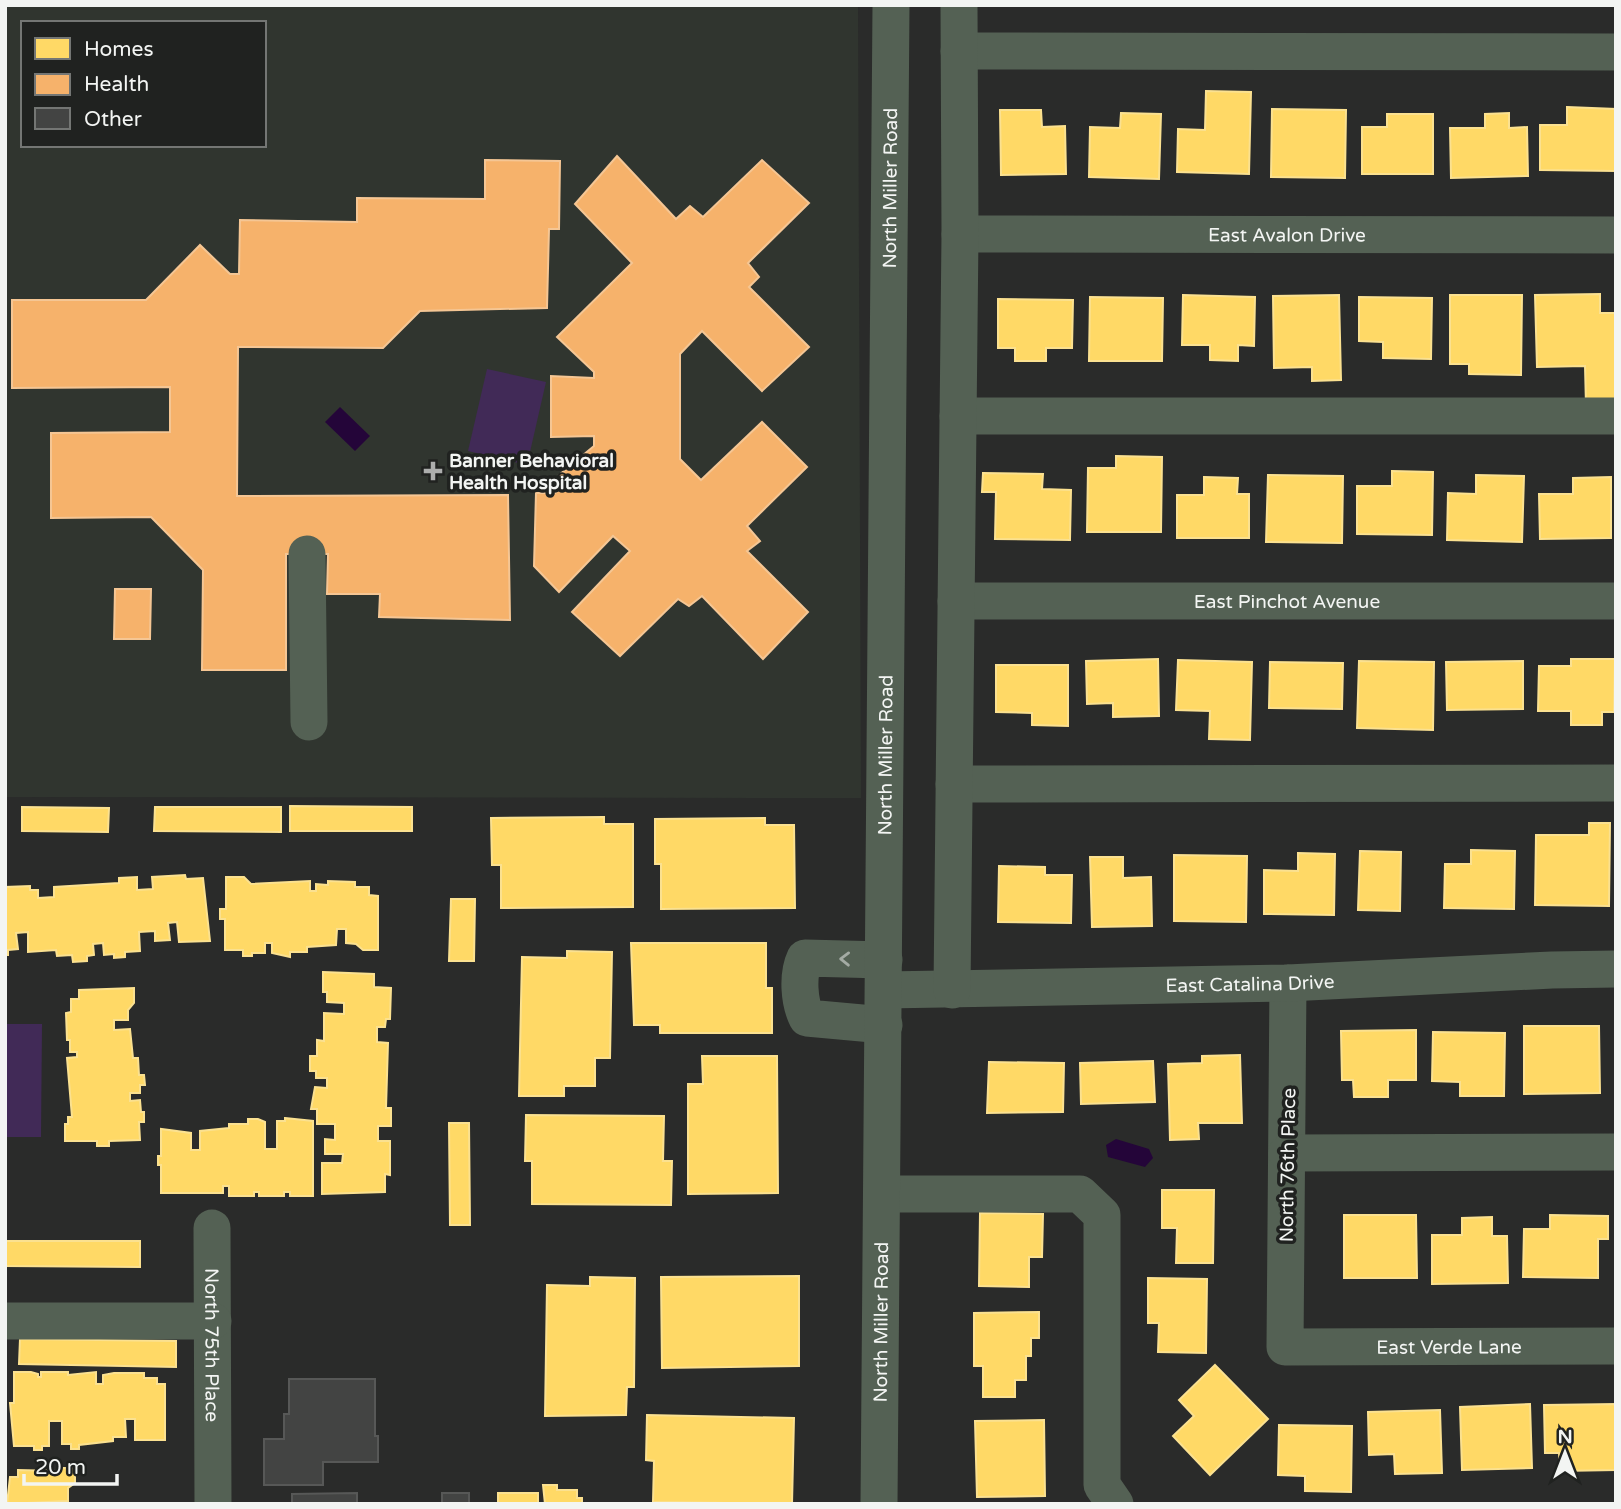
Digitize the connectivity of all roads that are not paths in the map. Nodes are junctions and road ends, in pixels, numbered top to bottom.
1 (891, 5) edge
2 (959, 5) edge
3 (959, 51) junction
4 (1616, 52) edge
5 (960, 234) junction
6 (1616, 235) edge
7 (958, 416) junction
8 (1616, 416) edge
9 (307, 554) dead end
10 (956, 601) junction
11 (1616, 601) edge
12 (309, 722) dead end
13 (954, 783) junction
14 (1616, 783) edge
15 (1616, 970) edge
16 (1288, 983) junction
17 (952, 990) junction
18 (884, 992) junction
19 (1616, 1152) edge
20 (1287, 1153) junction
21 (882, 1194) junction
22 (212, 1227) dead end
23 (5, 1321) edge
24 (213, 1321) junction
25 (1616, 1346) edge
26 (1285, 1347) joint
27 (213, 1504) edge
28 (879, 1504) edge
29 (1115, 1504) edge

1 - 18 street, North Miller Road
2 - 3 street
3 - 4 street
3 - 5 street
5 - 6 street, East Avalon Drive
5 - 7 street
7 - 8 street
7 - 10 street
9 - 12 street
10 - 11 street, East Pinchot Avenue
10 - 13 street
13 - 14 street
13 - 17 street
15 - 16 street, East Catalina Drive
16 - 17 street, East Catalina Drive
16 - 20 street, North 76th Place
17 - 18 street, East Catalina Drive
18 -> 18 street
18 - 21 street, North Miller Road
19 - 20 street
20 - 26 street, North 76th Place
21 - 28 street, North Miller Road
21 - 29 street
22 - 24 street, North 75th Place
23 - 24 street
24 - 27 street, North 75th Place
25 - 26 street, East Verde Lane

